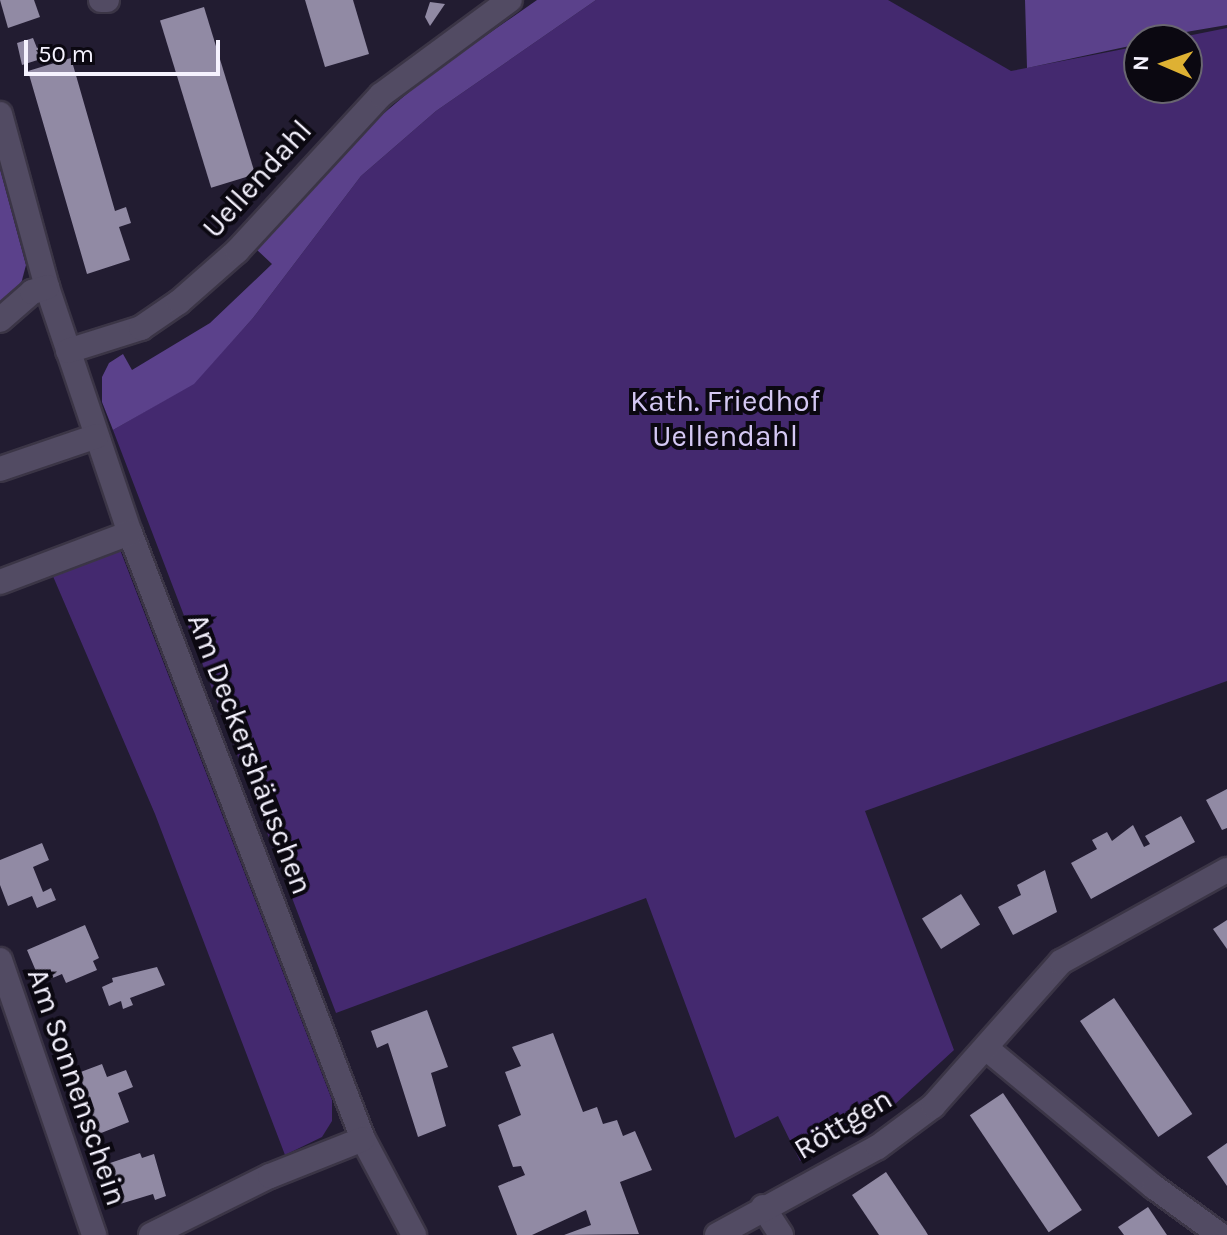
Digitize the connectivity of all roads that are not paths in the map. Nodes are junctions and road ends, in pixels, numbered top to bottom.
1 (510, 0) edge
2 (474, 11) edge
3 (0, 114) edge
4 (47, 287) junction
5 (0, 320) edge
6 (68, 351) junction
7 (97, 436) junction
8 (0, 469) edge
9 (130, 533) junction
10 (0, 582) edge
11 (1227, 870) edge
12 (0, 960) edge
13 (987, 1049) junction
14 (363, 1139) junction
15 (763, 1207) junction
16 (94, 1235) edge
17 (151, 1235) edge
18 (414, 1235) edge
19 (717, 1235) edge
20 (781, 1235) edge
21 (1220, 1235) edge

1 - 2 street, Uellendahl
2 - 6 street, Uellendahl
3 - 4 street, Am Deckershäuschen
4 - 5 street
4 - 6 street, Am Deckershäuschen
6 - 7 street, Am Deckershäuschen
7 - 8 street
7 - 9 street, Am Deckershäuschen
9 - 10 street
9 - 14 street, Am Deckershäuschen
11 - 13 street, Röttgen
12 - 16 street, Am Sonnenschein
13 - 15 street, Röttgen
13 - 21 street
14 - 17 street, Am Sonnenschein
14 - 18 street, Am Deckershäuschen
15 - 19 street, Röttgen
15 - 20 street

